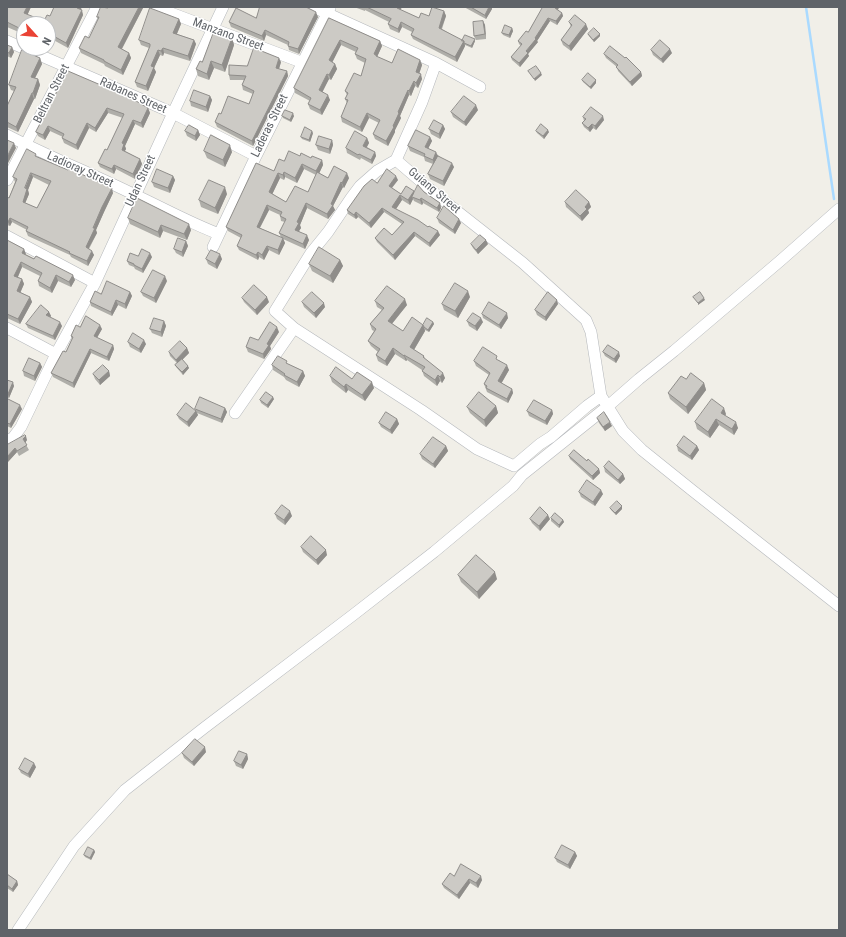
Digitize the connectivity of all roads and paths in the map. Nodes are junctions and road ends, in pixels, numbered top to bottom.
1 (97, 7) edge
2 (154, 7) edge
3 (223, 7) edge
4 (312, 7) edge
5 (328, 10) edge
6 (213, 29) junction
7 (7, 41) edge
8 (301, 62) junction
9 (436, 63) junction
10 (66, 67) junction
11 (480, 87) dead end
12 (173, 113) junction
13 (7, 135) edge
14 (26, 145) junction
15 (256, 156) junction
16 (396, 160) junction
17 (7, 180) edge
18 (135, 195) junction
19 (839, 209) edge
20 (219, 234) junction
21 (7, 236) edge
22 (213, 247) dead end
23 (95, 283) junction
24 (7, 328) edge
25 (294, 328) junction
26 (56, 354) junction
27 (601, 396) junction
28 (607, 407) junction
29 (234, 413) dead end
30 (7, 440) edge
31 (514, 466) junction
32 (522, 475) junction
33 (839, 606) edge
34 (18, 930) edge

1 - 10 street, Beltran Street
2 - 6 street, Manzano Street
3 - 6 street, Udan Street
4 - 5 street
5 - 8 street, Laderas Street
5 - 9 street
6 - 8 street, Manzano Street
6 - 12 street, Udan Street
7 - 10 street, Rabanes Street
8 - 15 street, Laderas Street
9 - 11 street
9 - 16 street, Guiang Street
10 - 12 street, Rabanes Street
10 - 14 street, Beltran Street
12 - 15 street, Rabanes Street
12 - 18 street, Udan Street
13 - 14 street, Ladioray Street
14 - 17 street, Beltran Street
14 - 18 street, Ladioray Street
15 - 20 street, Laderas Street
16 - 25 street
16 - 27 street, Guiang Street
18 - 20 street, Ladioray Street
18 - 23 street, Udan Street
19 - 28 street
20 - 22 street, Laderas Street
21 - 23 street
23 - 26 street, Udan Street
24 - 26 street
25 - 29 street
25 - 31 street
26 - 30 street, Udan Street
27 - 28 street, Guiang Street
27 - 31 street
28 - 32 street
28 - 33 street, Guiang Street
31 - 32 street
32 - 34 street

